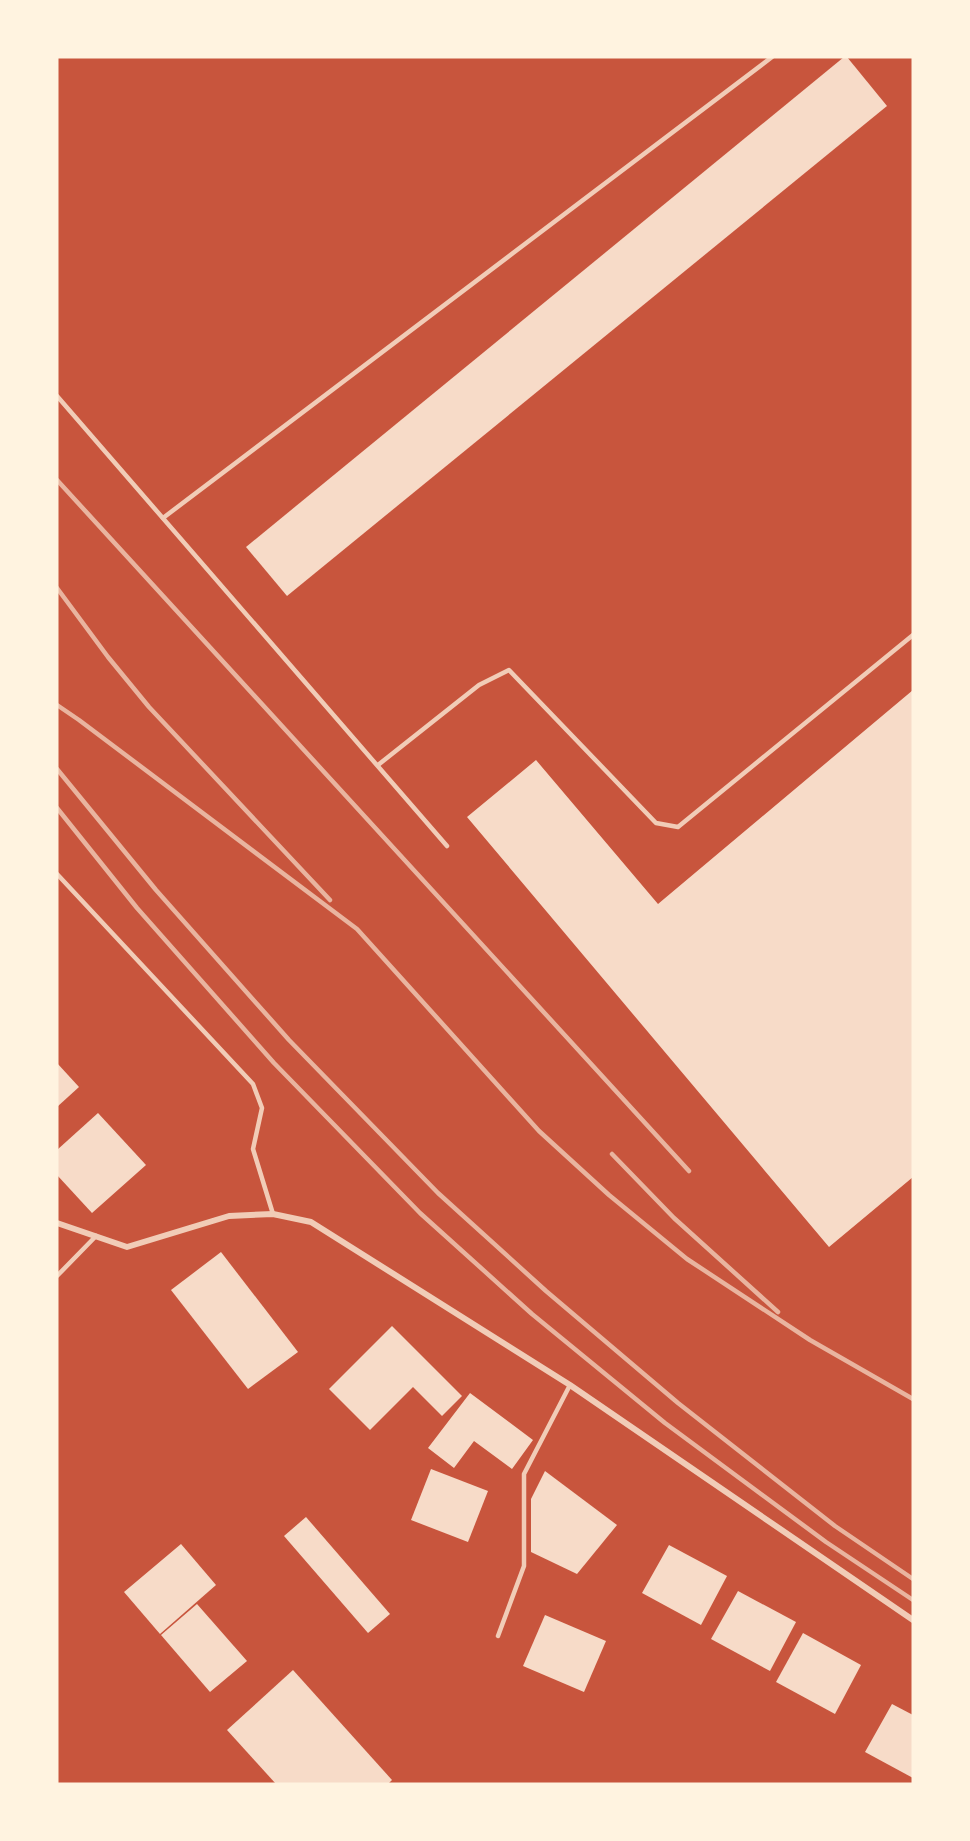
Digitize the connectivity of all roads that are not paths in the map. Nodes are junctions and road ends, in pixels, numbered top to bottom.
1 (772, 57) edge
2 (57, 396) edge
3 (163, 518) junction
4 (913, 635) edge
5 (378, 765) junction
6 (447, 846) dead end
7 (57, 874) edge
8 (273, 1214) junction
9 (57, 1223) edge
10 (96, 1236) junction
11 (57, 1276) edge
12 (570, 1385) junction
13 (913, 1620) edge
14 (498, 1636) dead end

1 - 3 lane
2 - 3 lane
3 - 5 lane
4 - 5 lane
5 - 6 lane
7 - 8 lane
8 - 10 street
8 - 12 street
9 - 10 street
10 - 11 lane
12 - 13 street
12 - 14 lane

